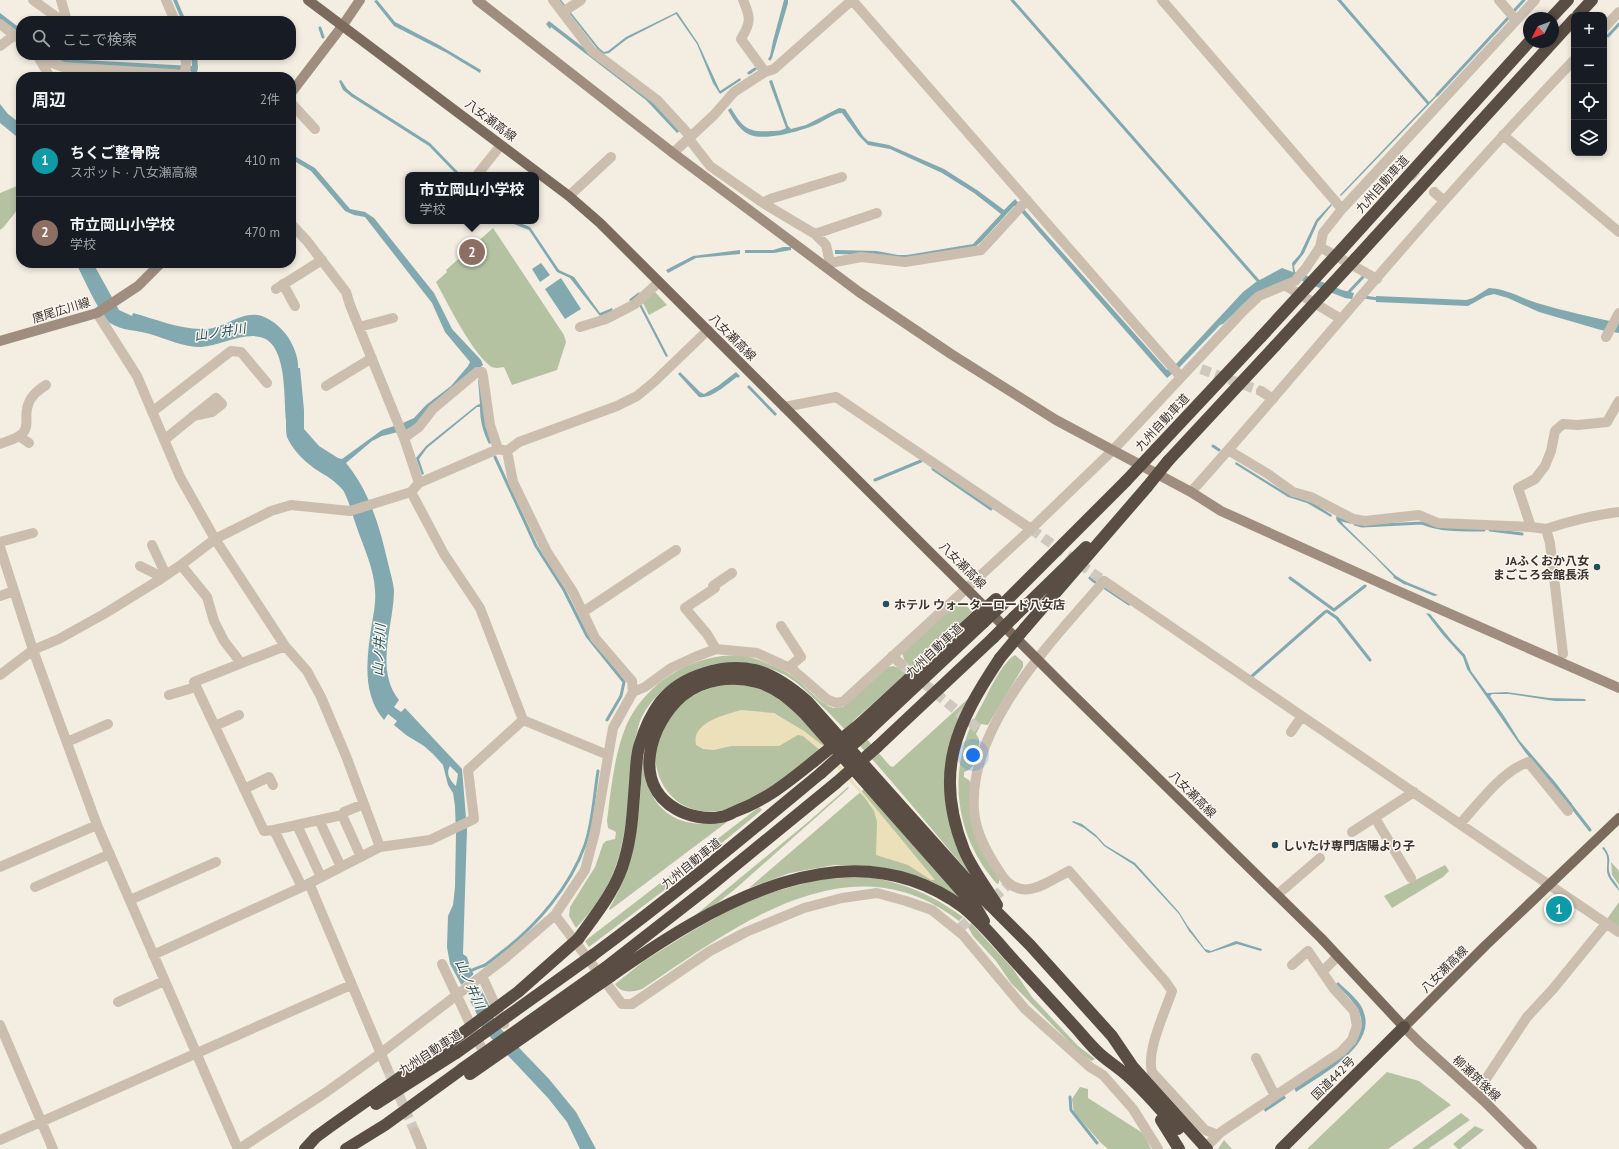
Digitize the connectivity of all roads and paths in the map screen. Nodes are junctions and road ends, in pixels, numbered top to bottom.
1 (33, 0) edge
2 (61, 0) edge
3 (166, 0) edge
4 (308, 0) edge
5 (360, 0) edge
6 (477, 0) edge
7 (553, 0) edge
8 (581, 0) edge
9 (743, 0) edge
10 (852, 0) edge
11 (1162, 0) edge
12 (1499, 0) edge
13 (1535, 0) edge
14 (1568, 0) edge
15 (1592, 0) edge
16 (563, 12) junction
17 (1557, 12) edge
18 (1581, 12) edge
19 (1619, 12) edge
20 (55, 16) edge
21 (66, 16) edge
22 (172, 16) edge
23 (1516, 20) junction
24 (1571, 22) edge
25 (0, 24) edge
26 (1607, 25) edge
27 (343, 26) junction
28 (16, 36) edge
29 (16, 38) edge
30 (0, 46) edge
31 (1524, 48) edge
32 (40, 60) edge
33 (47, 60) edge
34 (184, 60) edge
35 (1571, 63) edge
36 (47, 72) edge
37 (131, 72) edge
38 (186, 72) edge
39 (765, 72) junction
40 (296, 87) edge
41 (296, 108) edge
42 (315, 129) dead end
43 (1503, 135) junction
44 (690, 138) junction
45 (497, 150) dead end
46 (673, 153) junction
47 (611, 157) dead end
48 (479, 172) edge
49 (537, 172) edge
50 (539, 173) edge
51 (842, 177) dead end
52 (1434, 192) tunnel mouth
53 (569, 196) junction
54 (1444, 201) junction
55 (1026, 202) junction
56 (763, 203) junction
57 (1342, 209) junction
58 (877, 213) dead end
59 (296, 229) edge
60 (1619, 232) edge
61 (815, 234) junction
62 (1320, 247) junction
63 (322, 260) junction
64 (829, 265) junction
65 (156, 268) edge
66 (1377, 278) junction
67 (659, 282) junction
68 (1290, 284) junction
69 (296, 306) dead end
70 (98, 312) junction
71 (1617, 317) edge
72 (393, 318) dead end
73 (1341, 319) junction
74 (359, 327) junction
75 (580, 327) dead end
76 (708, 330) junction
77 (1607, 335) dead end
78 (0, 341) edge
79 (372, 358) junction
80 (1181, 377) junction
81 (267, 382) dead end
82 (46, 385) dead end
83 (326, 386) dead end
84 (1261, 391) tunnel mouth
85 (1274, 399) junction
86 (1619, 401) edge
87 (784, 407) junction
88 (152, 412) junction
89 (193, 416) dead end
90 (402, 432) junction
91 (19, 436) junction
92 (164, 440) junction
93 (29, 443) dead end
94 (0, 444) edge
95 (503, 450) junction
96 (1113, 450) junction
97 (1228, 450) junction
98 (419, 483) junction
99 (1147, 487) junction
100 (411, 492) junction
101 (1191, 492) junction
102 (1619, 512) edge
103 (1532, 527) junction
104 (1031, 529) junction
105 (1546, 529) junction
106 (33, 533) dead end
107 (215, 539) junction
108 (0, 542) edge
109 (152, 545) dead end
110 (0, 548) edge
111 (676, 550) dead end
112 (1547, 564) dead end
113 (181, 565) junction
114 (140, 566) dead end
115 (732, 573) dead end
116 (4, 574) edge
117 (164, 576) junction
118 (966, 587) junction
119 (14, 590) junction
120 (0, 596) edge
121 (583, 612) junction
122 (781, 626) dead end
123 (285, 646) junction
124 (716, 649) junction
125 (33, 650) junction
126 (1563, 654) dead end
127 (892, 656) junction
128 (1038, 658) junction
129 (241, 663) junction
130 (901, 664) tunnel mouth
131 (789, 667) junction
132 (0, 675) edge
133 (196, 687) junction
134 (1619, 688) edge
135 (633, 692) junction
136 (169, 695) dead end
137 (239, 715) dead end
138 (1302, 716) junction
139 (523, 720) junction
140 (108, 724) dead end
141 (215, 726) junction
142 (863, 728) junction
143 (1291, 732) dead end
144 (66, 742) junction
145 (608, 755) junction
146 (273, 785) dead end
147 (244, 789) junction
148 (1414, 792) junction
149 (364, 804) junction
150 (1568, 811) dead end
151 (342, 815) junction
152 (1375, 818) junction
153 (1619, 818) edge
154 (319, 820) junction
155 (1460, 824) junction
156 (97, 825) junction
157 (297, 825) junction
158 (274, 830) junction
159 (1352, 832) dead end
160 (380, 847) junction
161 (110, 854) junction
162 (361, 857) junction
163 (1320, 858) dead end
164 (216, 862) dead end
165 (0, 867) edge
166 (341, 867) junction
167 (321, 877) junction
168 (1411, 878) dead end
169 (305, 885) junction
170 (1549, 885) junction
171 (35, 887) dead end
172 (1277, 895) junction
173 (130, 900) junction
174 (555, 915) junction
175 (1010, 924) junction
176 (1606, 924) junction
177 (1619, 932) edge
178 (994, 937) junction
179 (153, 955) junction
180 (1337, 957) junction
181 (442, 964) dead end
182 (1292, 965) dead end
183 (608, 972) junction
184 (1322, 972) junction
185 (480, 978) junction
186 (164, 981) junction
187 (351, 985) junction
188 (459, 994) junction
189 (118, 1002) dead end
190 (504, 1024) dead end
191 (0, 1025) edge
192 (1404, 1027) junction
193 (481, 1047) dead end
194 (452, 1048) junction
195 (381, 1053) junction
196 (196, 1054) junction
197 (1256, 1058) dead end
198 (387, 1068) tunnel mouth
199 (1141, 1089) junction
200 (1476, 1094) junction
201 (1275, 1096) junction
202 (41, 1121) junction
203 (415, 1132) tunnel mouth
204 (1218, 1135) junction
205 (0, 1140) edge
206 (1208, 1146) edge
207 (53, 1149) edge
208 (238, 1149) edge
209 (306, 1149) edge
210 (346, 1149) edge
211 (422, 1149) edge
212 (1158, 1149) edge
213 (1180, 1149) edge
214 (1197, 1149) edge
215 (1281, 1149) edge
216 (1532, 1149) edge

1 - 20 street
2 - 21 street
3 - 22 street
4 - 27 main road, 八女瀬高線
5 - 27 street
6 - 46 street
7 - 16 street
8 - 16 street
9 - 39 street
10 - 39 street
10 - 55 street
11 - 57 street
12 - 23 street
13 - 23 street
14 - 17 highway
15 - 18 highway
16 - 44 street
19 - 26 street
23 - 57 street
24 - 99 highway, bridge
25 - 28 street
27 - 40 street
27 - 49 main road, 八女瀬高線
29 - 30 street
31 - 142 highway, 九州自動車道, bridge
32 - 36 street
33 - 37 street
34 - 38 street
35 - 43 street
39 - 44 street
41 - 42 street
43 - 54 street
43 - 60 street
44 - 46 street
44 - 56 street
45 - 48 street
46 - 64 street
47 - 53 street
50 - 53 main road, 八女瀬高線
51 - 56 street
52 - 54 street
53 - 67 main road, 八女瀬高線
54 - 66 street
55 - 64 street
55 - 80 street
56 - 61 street
57 - 62 street
58 - 61 street
59 - 63 street
61 - 64 street
62 - 66 street
62 - 68 street
63 - 69 street
63 - 74 street
64 - 96 street
65 - 70 street, 唐尾広川線
66 - 73 street
67 - 75 street
67 - 76 main road, 八女瀬高線
68 - 73 street
68 - 80 street
70 - 78 street, 唐尾広川線
70 - 88 street
71 - 77 street
72 - 74 street
73 - 85 street
74 - 79 street
76 - 87 main road, 八女瀬高線
76 - 95 street
79 - 83 street
79 - 90 street
80 - 96 street
81 - 88 street
82 - 91 street
84 - 85 street
85 - 97 street
86 - 103 street
87 - 104 street
87 - 118 main road, 八女瀬高線
88 - 92 street
89 - 92 street
90 - 95 street
90 - 98 street
91 - 93 street
91 - 94 street
92 - 107 street
95 - 98 street
95 - 121 street
96 - 101 street
96 - 104 street
97 - 101 street
97 - 103 street
98 - 100 street
99 - 175 highway, bridge
99 - 183 highway, bridge
100 - 107 street
100 - 139 street
101 - 134 street
102 - 105 street
103 - 105 street
103 - 112 street
104 - 118 street
105 - 126 street
106 - 108 street
107 - 113 street
107 - 123 street
109 - 117 street
110 - 116 street
111 - 121 street
113 - 117 street
113 - 129 street
114 - 117 street
115 - 124 street
116 - 119 street
117 - 125 street
118 - 127 street
118 - 128 main road, 八女瀬高線
119 - 120 street
119 - 125 street
121 - 135 street
122 - 131 street
123 - 129 street
123 - 149 street
124 - 131 street
124 - 135 street
125 - 132 street
125 - 144 street
127 - 130 street
127 - 131 street
128 - 138 street
128 - 172 main road, 八女瀬高線
128 - 204 street
129 - 133 street
133 - 136 street
133 - 141 street
135 - 145 street
137 - 141 street
138 - 143 street
138 - 148 street
139 - 145 street
139 - 160 street
140 - 144 street
141 - 147 street
142 - 178 highway, bridge
142 - 194 highway, 九州自動車道, bridge
144 - 156 street
145 - 174 street
146 - 147 street
147 - 158 street
148 - 152 street
148 - 155 street
149 - 151 street
149 - 160 street
150 - 155 street
151 - 154 street
151 - 162 street
152 - 159 street
152 - 168 street
153 - 170 main road, 八女瀬高線
154 - 157 street
154 - 166 street
155 - 170 street
156 - 161 street
156 - 165 street
157 - 158 street
157 - 167 street
158 - 169 street
160 - 162 street
161 - 171 street
161 - 173 street
162 - 166 street
163 - 172 street
164 - 173 street
166 - 167 street
167 - 169 street
169 - 179 street
169 - 187 street
170 - 176 street
170 - 192 main road, 八女瀬高線
172 - 180 main road, 八女瀬高線
173 - 179 street
174 - 185 street
174 - 212 street
175 - 194 highway, bridge
175 - 206 highway
176 - 177 street
176 - 200 street
178 - 183 highway
178 - 199 highway
179 - 186 street
180 - 184 street
180 - 192 main road, 八女瀬高線
181 - 188 street
182 - 184 street
183 - 210 highway, bridge
184 - 201 street
185 - 188 street
185 - 190 street
186 - 189 street
186 - 196 street
187 - 195 street
187 - 196 street
188 - 193 street
188 - 195 street
191 - 202 street
192 - 200 street, 柳瀬筑後線
192 - 215 highway, 国道442号
194 - 209 highway, 九州自動車道
195 - 198 street
195 - 208 street
196 - 202 street
196 - 208 street
197 - 201 street
199 - 213 highway
199 - 214 highway
200 - 216 street, 柳瀬筑後線
201 - 204 street
202 - 205 street
202 - 207 street
203 - 211 street
204 - 206 street

